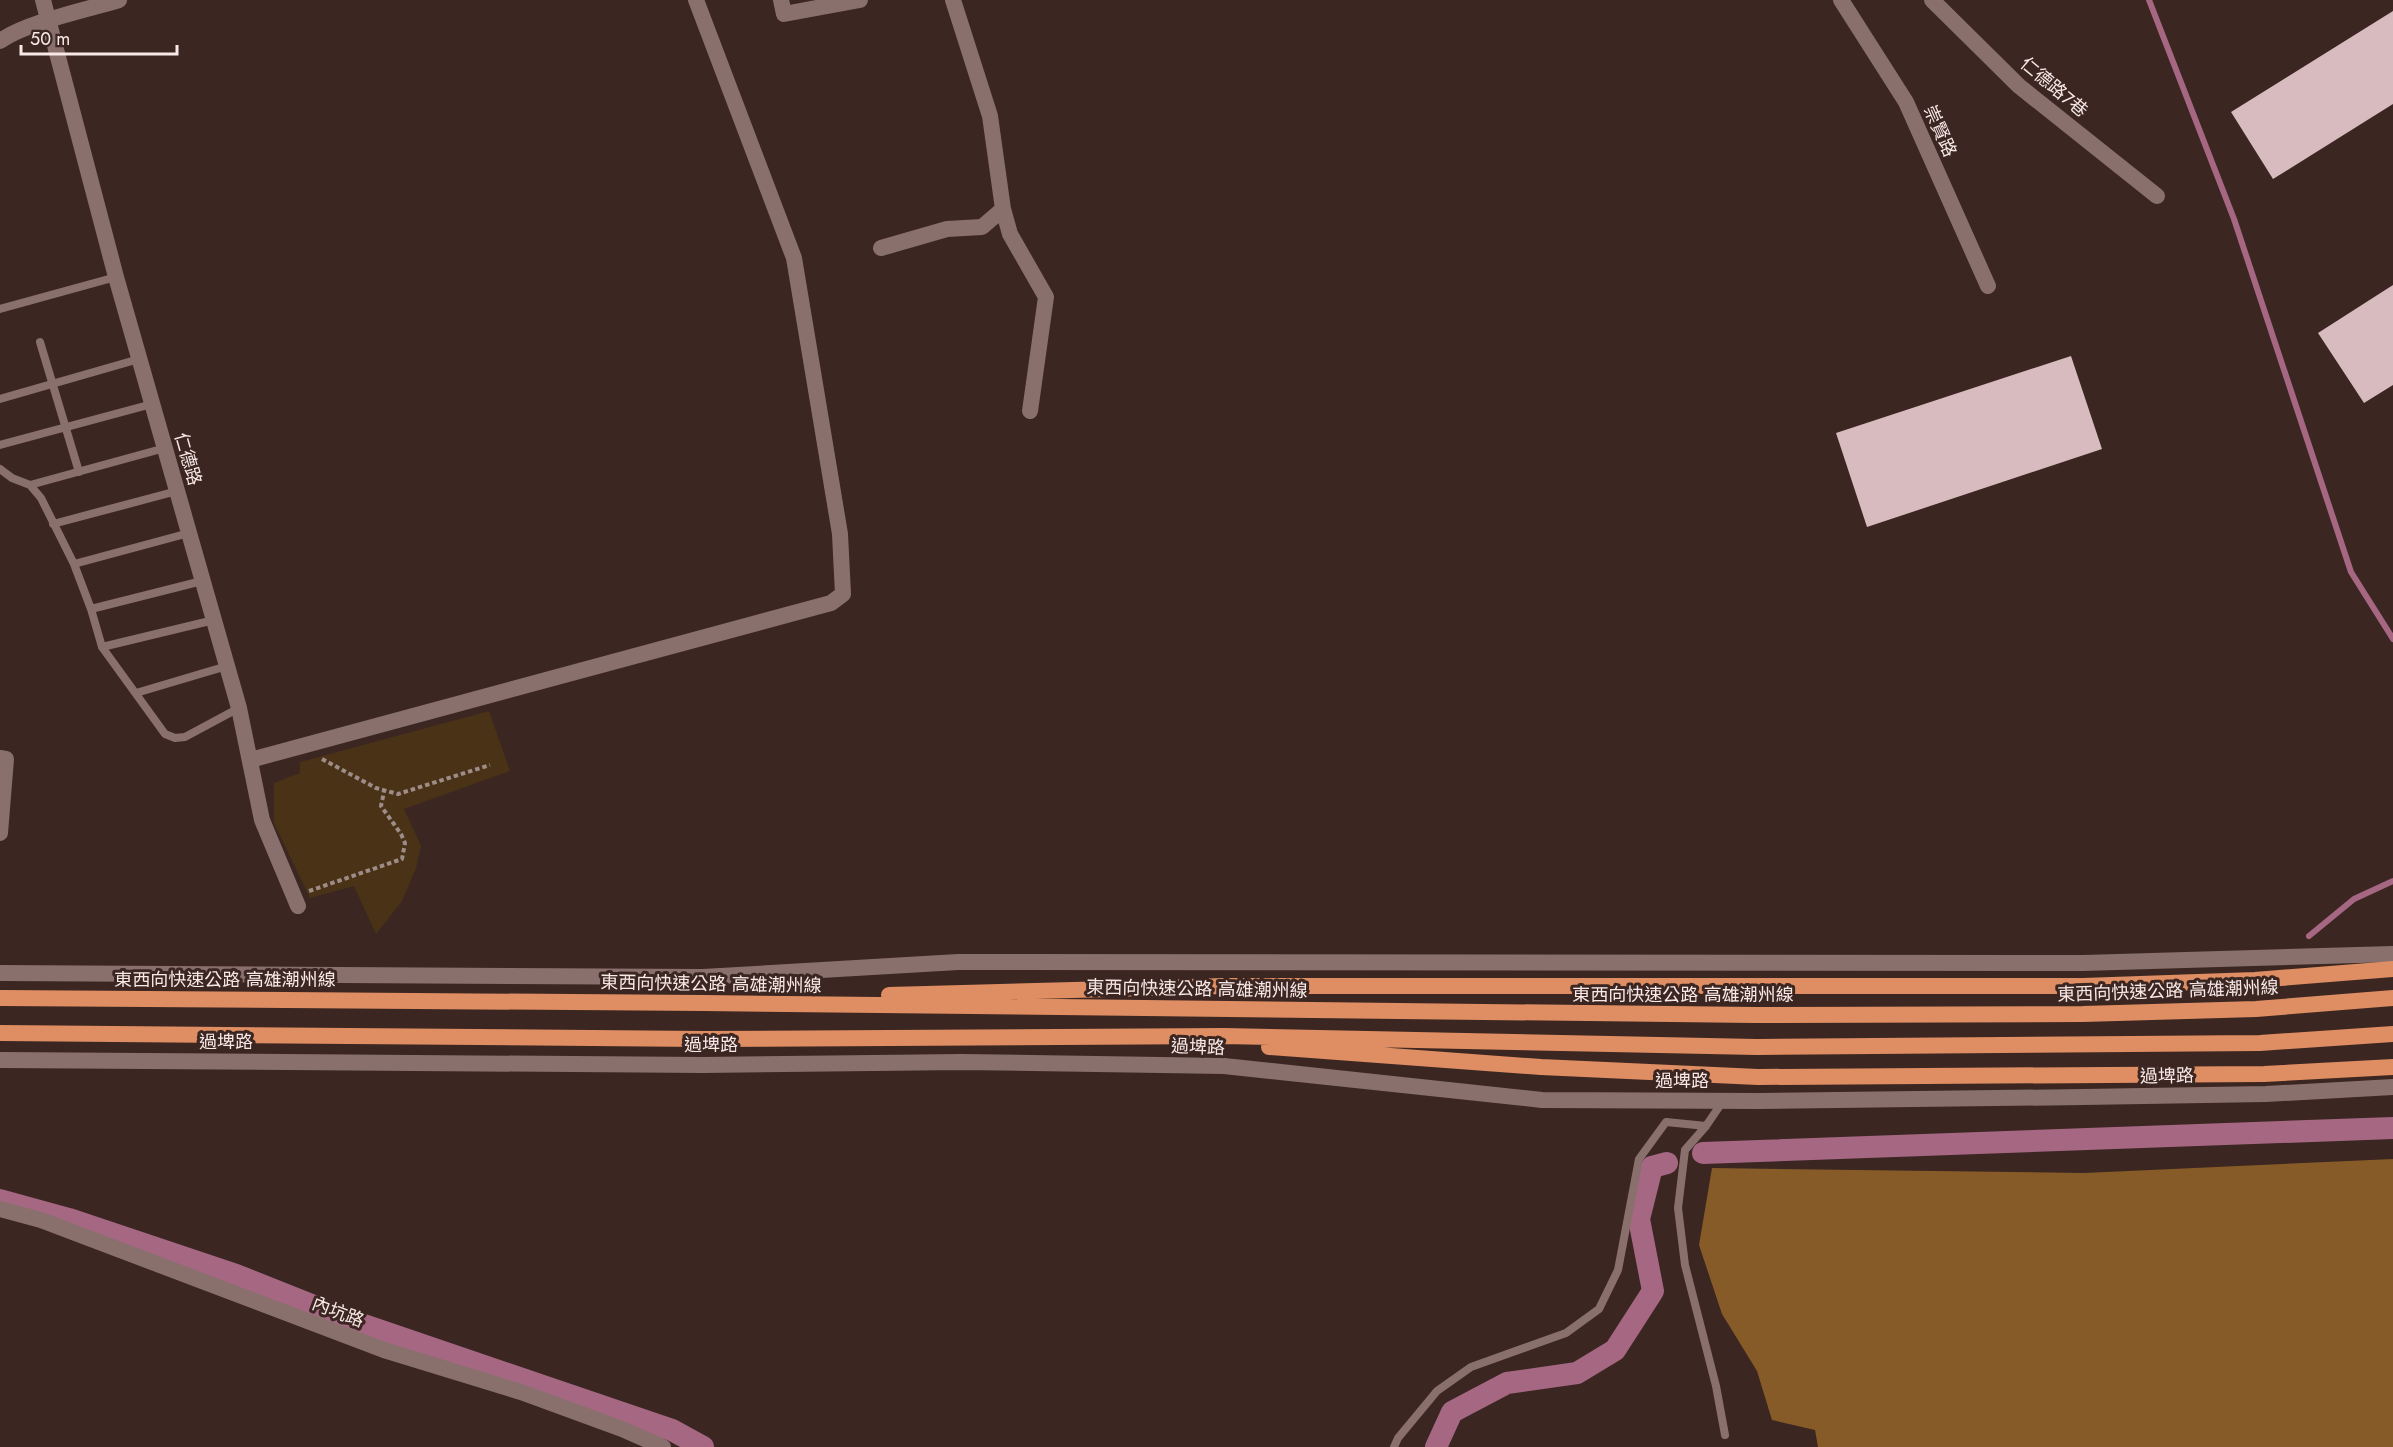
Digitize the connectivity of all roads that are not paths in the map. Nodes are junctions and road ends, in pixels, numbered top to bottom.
1 (43, 0) edge
2 (119, 0) edge
3 (696, 0) edge
4 (781, 0) edge
5 (860, 0) edge
6 (953, 0) edge
7 (1841, 0) edge
8 (1932, 0) edge
9 (48, 21) junction
10 (0, 41) edge
11 (2157, 196) dead end
12 (1003, 210) junction
13 (881, 248) dead end
14 (116, 277) junction
15 (1988, 286) dead end
16 (0, 309) edge
17 (40, 342) dead end
18 (139, 359) junction
19 (53, 384) junction
20 (0, 399) edge
21 (152, 404) junction
22 (1030, 411) dead end
23 (66, 427) junction
24 (0, 445) edge
25 (165, 448) junction
26 (0, 469) edge
27 (79, 472) junction
28 (30, 485) junction
29 (177, 491) junction
30 (53, 524) junction
31 (189, 533) junction
32 (74, 564) junction
33 (202, 580) junction
34 (91, 609) junction
35 (214, 620) junction
36 (102, 647) junction
37 (227, 666) junction
38 (136, 693) junction
39 (239, 708) junction
40 (0, 758) edge
41 (250, 760) junction
42 (0, 833) edge
43 (296, 901) road end
44 (2393, 954) edge
45 (2393, 969) edge
46 (0, 973) edge
47 (0, 998) edge
48 (2393, 998) edge
49 (704, 1003) junction
50 (0, 1033) edge
51 (2393, 1034) edge
52 (1224, 1036) junction
53 (0, 1060) edge
54 (2393, 1067) edge
55 (2393, 1086) edge
56 (1724, 1101) junction
57 (1706, 1126) junction
58 (0, 1209) edge
59 (1725, 1435) dead end
60 (663, 1447) edge
61 (1394, 1447) edge

1 - 9 main road, 仁德路
2 - 9 main road
3 - 41 main road
4 - 5 main road
6 - 12 main road
7 - 15 main road, 崇賢路
8 - 11 main road, 仁德路7巷
9 - 10 main road
9 - 14 main road, 仁德路
12 - 13 main road
12 - 22 main road
14 - 16 lane
14 - 18 main road, 仁德路
17 - 19 lane
18 - 19 lane
18 - 21 main road, 仁德路
19 - 20 lane
19 - 23 lane
21 - 23 lane
21 - 25 main road, 仁德路
23 - 24 lane
23 - 27 lane
25 - 27 lane
25 - 29 main road, 仁德路
26 - 28 lane
27 - 28 lane
28 - 30 lane
29 - 30 lane
29 - 31 main road, 仁德路
30 - 32 lane
31 - 32 lane
31 - 33 main road, 仁德路
32 - 34 lane
33 - 34 lane
33 - 35 main road, 仁德路
34 - 36 lane
35 - 36 lane
35 - 37 main road, 仁德路
36 - 38 lane
37 - 38 lane
37 - 39 main road, 仁德路
38 - 39 lane
39 - 41 main road, 仁德路
40 - 42 main road
41 - 43 main road, 仁德路
44 - 46 main road
45 - 49 highway
47 - 49 highway, 東西向快速公路 高雄潮州線
48 - 49 highway, 東西向快速公路 高雄潮州線
50 - 52 highway
51 - 52 highway
52 - 54 highway
53 - 56 main road, 過埤路
55 - 56 main road, 過埤路
56 - 57 lane
57 - 59 lane
57 - 61 lane
58 - 60 main road, 內坑路

